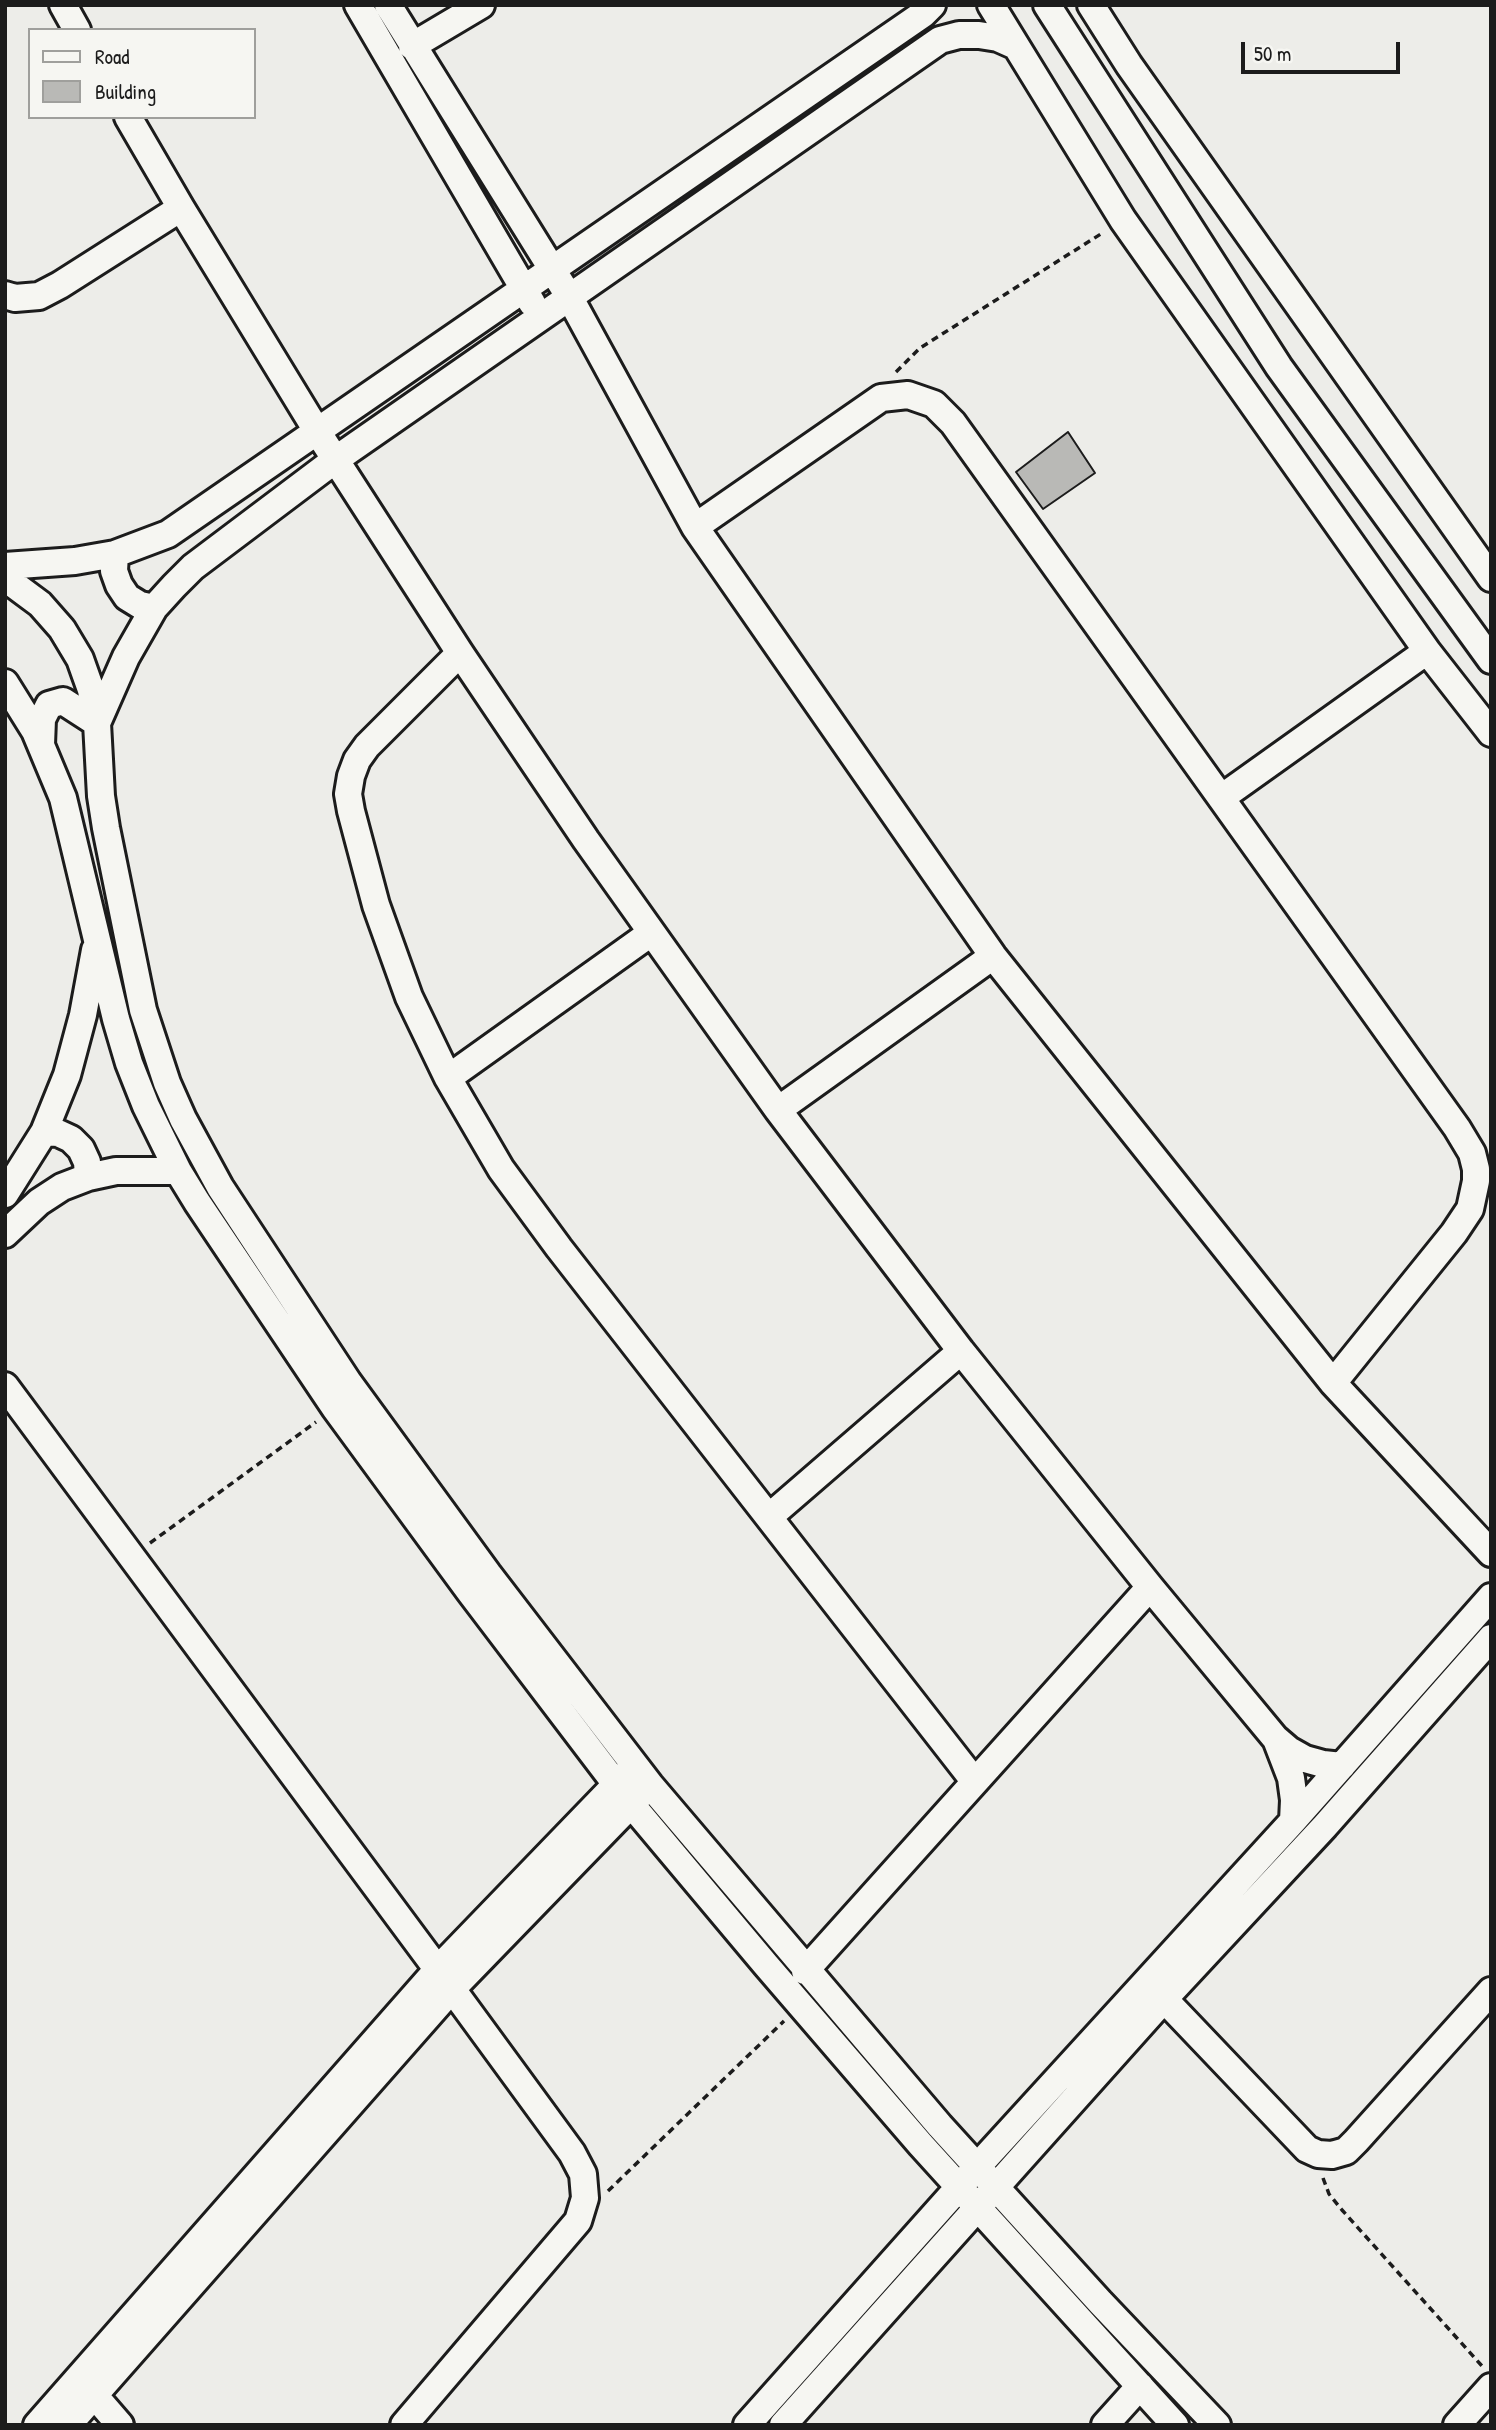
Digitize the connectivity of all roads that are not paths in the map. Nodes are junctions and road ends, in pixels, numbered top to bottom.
1 (63, 5) edge
2 (358, 5) edge
3 (388, 5) edge
4 (481, 5) edge
5 (932, 5) edge
6 (991, 5) edge
7 (1046, 5) edge
8 (1091, 5) edge
9 (76, 28) edge
10 (412, 46) junction
11 (1016, 46) junction
12 (129, 119) edge
13 (181, 208) junction
14 (552, 270) junction
15 (524, 289) junction
16 (5, 295) edge
17 (570, 298) junction
18 (541, 318) junction
19 (1279, 367) junction
20 (1246, 393) junction
21 (317, 431) junction
22 (335, 460) junction
23 (695, 527) junction
24 (115, 554) junction
25 (5, 566) edge
26 (5, 578) edge
27 (1491, 578) edge
28 (154, 608) junction
29 (1427, 651) junction
30 (460, 653) junction
31 (1491, 660) edge
32 (5, 683) edge
33 (97, 723) junction
34 (1491, 733) edge
35 (41, 745) junction
36 (1221, 798) junction
37 (651, 933) junction
38 (97, 938) junction
39 (993, 956) junction
40 (448, 1079) junction
41 (778, 1110) junction
42 (44, 1132) junction
43 (178, 1171) junction
44 (88, 1177) junction
45 (5, 1194) edge
46 (5, 1234) edge
47 (961, 1351) junction
48 (1333, 1383) junction
49 (5, 1386) edge
50 (769, 1517) junction
51 (1491, 1553) edge
52 (1150, 1587) junction
53 (1491, 1597) edge
54 (1491, 1638) edge
55 (1275, 1738) junction
56 (1342, 1766) junction
57 (975, 1782) junction
58 (633, 1785) junction
59 (1293, 1821) junction
60 (805, 1971) junction
61 (445, 1979) junction
62 (1491, 1991) edge
63 (1164, 1998) junction
64 (977, 2187) junction
65 (1140, 2386) junction
66 (1491, 2387) edge
67 (81, 2403) edge
68 (37, 2425) edge
69 (120, 2425) edge
70 (404, 2425) edge
71 (747, 2425) edge
72 (783, 2425) edge
73 (1105, 2425) edge
74 (1175, 2425) edge
75 (1217, 2425) edge
76 (1457, 2425) edge

1 - 9 street
2 - 15 street
3 - 10 street
4 - 10 street
5 - 14 street
6 - 11 street
7 - 19 street
8 - 27 street
10 - 14 street
11 - 17 street
11 - 20 street
12 - 13 street
13 - 16 street
13 - 21 street
14 - 15 street
14 - 17 street
15 - 18 street
15 - 21 street
17 - 18 street
17 - 23 street
18 - 22 street
19 - 20 street
19 - 31 street
20 - 29 street
21 - 22 street
21 - 24 street
22 - 28 street
22 - 30 street
23 - 36 street
23 - 39 street
24 - 25 street
24 - 28 street
26 - 33 street
28 - 33 street
29 - 34 street
29 - 36 street
30 - 37 street
30 - 40 street
32 - 35 street
33 - 35 street
33 - 58 street
35 - 38 street
36 - 48 street
37 - 40 street
37 - 41 street
38 - 42 street
38 - 43 street
39 - 41 street
39 - 48 street
40 - 50 street
41 - 47 street
42 - 44 street
42 - 45 street
43 - 44 street
43 - 58 street
44 - 46 street
47 - 50 street
47 - 52 street
48 - 51 street
49 - 61 street
50 - 57 street
52 - 55 street
52 - 57 street
53 - 56 street
54 - 63 street
55 - 56 street
55 - 59 street
56 - 59 street
57 - 60 street
58 - 60 street
58 - 61 street
58 - 64 street
59 - 64 street
60 - 64 street
61 - 67 street
61 - 70 street
62 - 63 street
63 - 64 street
64 - 65 street
64 - 71 street
64 - 72 street
64 - 75 street
65 - 73 street
65 - 74 street
66 - 76 street
67 - 68 street
67 - 69 street

